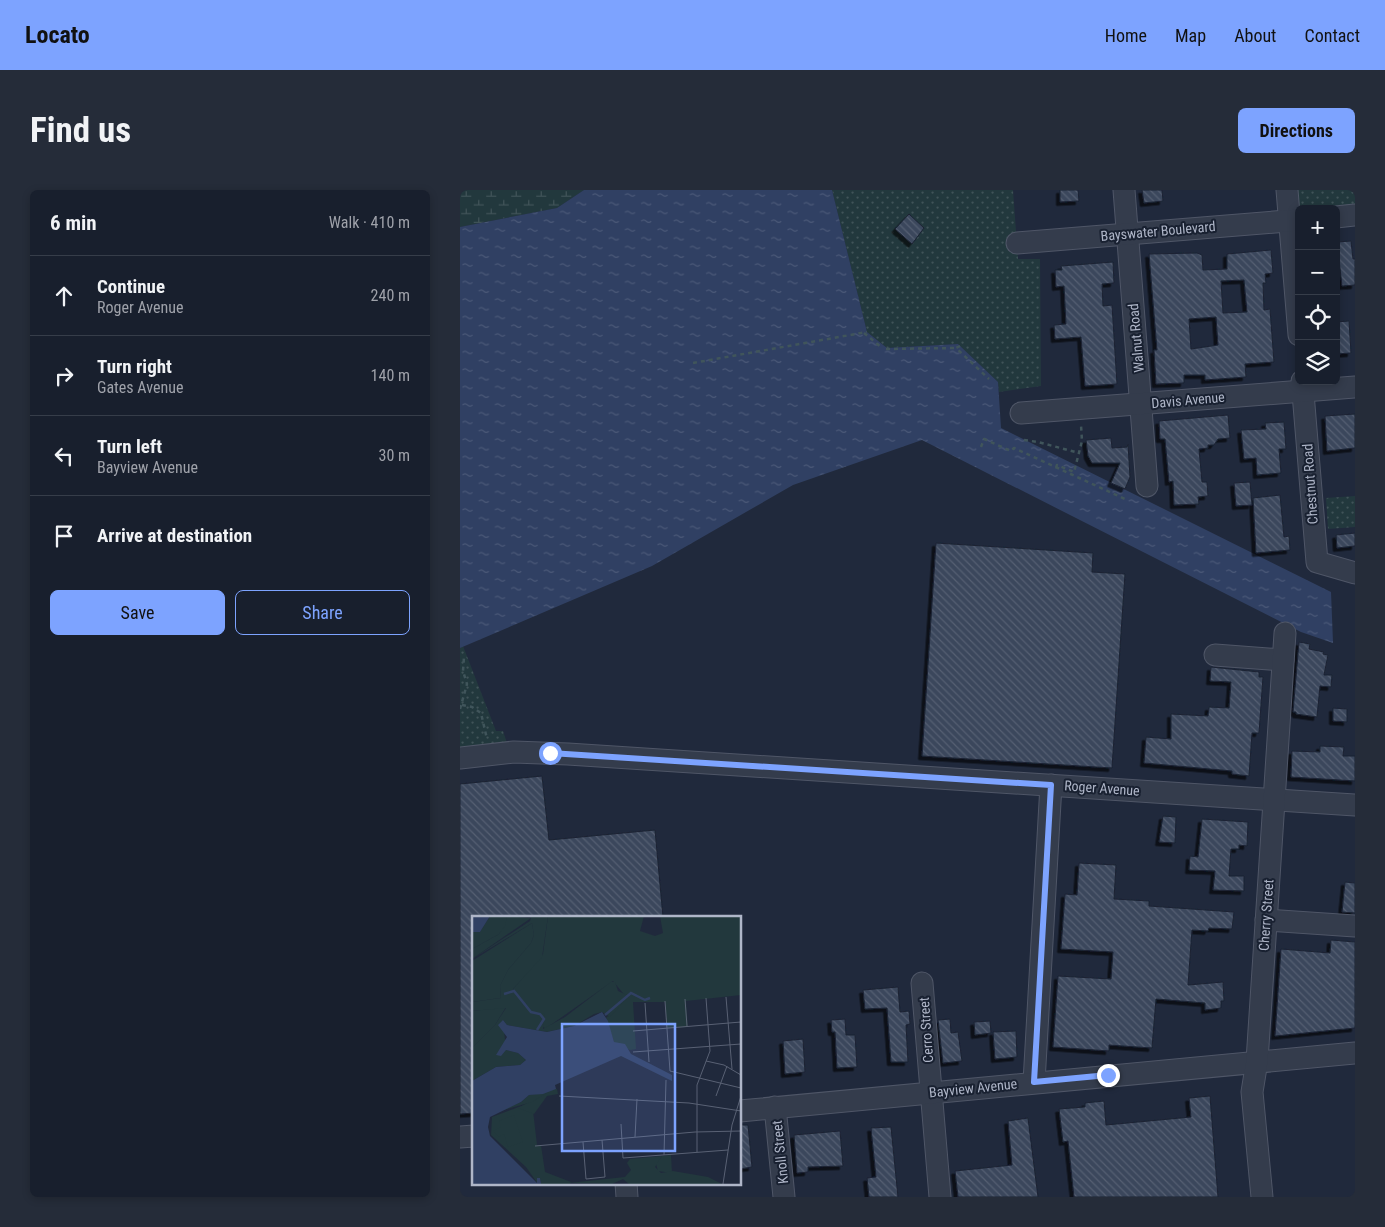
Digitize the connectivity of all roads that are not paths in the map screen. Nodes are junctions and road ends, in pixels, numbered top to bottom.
1 (1124, 190) edge
2 (1287, 190) edge
3 (1355, 215) edge
4 (1340, 217) edge
5 (1294, 220) edge
6 (1128, 233) junction
7 (1017, 243) dead end
8 (1297, 295) edge
9 (1303, 386) edge
10 (1355, 387) edge
11 (1141, 404) junction
12 (1021, 414) dead end
13 (1147, 486) dead end
14 (1347, 571) edge
15 (1285, 633) dead end
16 (1215, 655) dead end
17 (1282, 660) junction
18 (460, 758) edge
19 (1051, 785) junction
20 (1274, 800) junction
21 (1355, 805) edge
22 (1266, 920) junction
23 (1355, 926) edge
24 (922, 983) dead end
25 (1355, 1053) edge
26 (1257, 1061) junction
27 (1034, 1082) junction
28 (930, 1092) junction
29 (775, 1107) junction
30 (741, 1111) edge
31 (626, 1184) edge
32 (627, 1197) edge
33 (784, 1197) edge
34 (940, 1197) edge
35 (1262, 1197) edge

1 - 6 street, Walnut Road
2 - 5 street
3 - 4 street
5 - 6 street, Bayswater Boulevard
5 - 8 street
6 - 7 street, Bayswater Boulevard
6 - 11 street, Walnut Road
9 - 10 street, Davis Avenue
9 - 11 street, Davis Avenue
9 - 14 street, Chestnut Road
11 - 12 street, Davis Avenue
11 - 13 street, Walnut Road
15 - 17 street, Cherry Street
16 - 17 street
17 - 20 street, Cherry Street
18 - 19 street, Roger Avenue
19 - 20 street, Roger Avenue
19 - 27 street
20 - 21 street, Roger Avenue
20 - 22 street, Cherry Street
22 - 23 street
22 - 26 street, Cherry Street
24 - 28 street, Cerro Street
25 - 26 street, Bayview Avenue
26 - 27 street, Bayview Avenue
26 - 35 street, Cherry Street
27 - 28 street, Bayview Avenue
28 - 29 street, Bayview Avenue
28 - 34 street, Cerro Street
29 - 30 street, Bayview Avenue
29 - 33 street, Knoll Street
31 - 32 street

